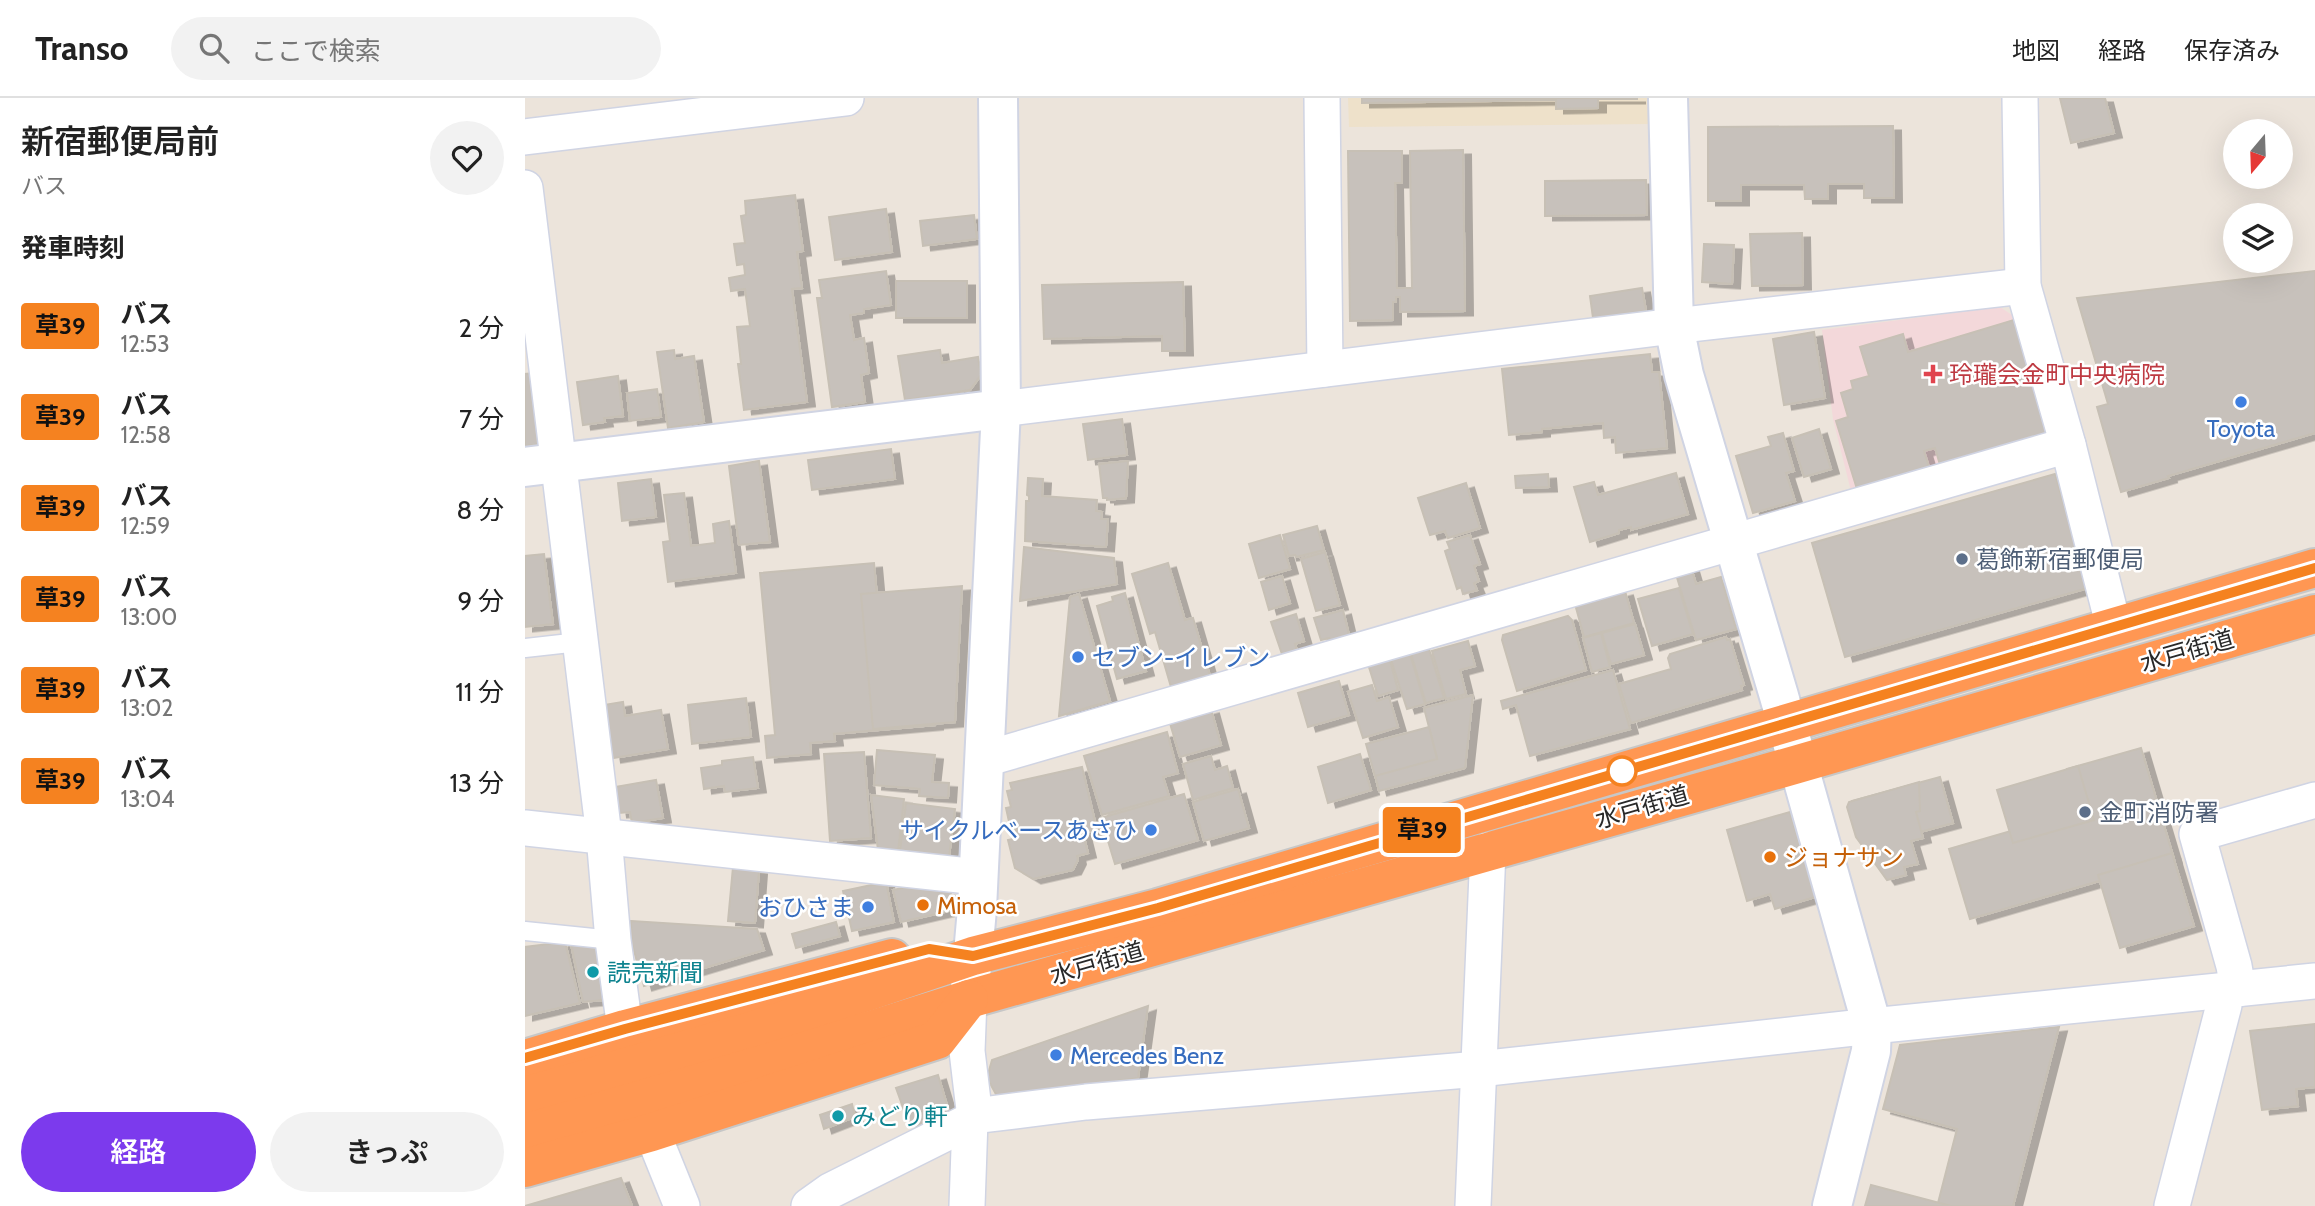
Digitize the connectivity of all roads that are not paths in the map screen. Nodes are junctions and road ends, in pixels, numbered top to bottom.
1 (846, 98) edge
2 (998, 98) edge
3 (1322, 98) edge
4 (1668, 98) edge
5 (2019, 98) edge
6 (525, 138) edge
7 (525, 188) edge
8 (2023, 286) junction
9 (1674, 326) junction
10 (1325, 369) junction
11 (1001, 410) junction
12 (2068, 445) junction
13 (541, 465) edge
14 (1733, 541) junction
15 (2315, 568) edge
16 (2315, 614) edge
17 (2114, 628) junction
18 (579, 642) junction
19 (525, 648) edge
20 (1786, 723) junction
21 (985, 759) junction
22 (1798, 764) junction
23 (2315, 800) edge
24 (525, 828) edge
25 (604, 836) junction
26 (1488, 850) junction
27 (978, 877) junction
28 (525, 931) edge
29 (613, 940) junction
30 (973, 956) junction
31 (2315, 981) edge
32 (2230, 990) junction
33 (969, 999) junction
34 (1872, 1026) junction
35 (625, 1029) junction
36 (525, 1059) edge
37 (1479, 1069) junction
38 (525, 1096) edge
39 (972, 1119) junction
40 (652, 1132) junction
41 (525, 1133) edge
42 (525, 1168) edge
43 (682, 1206) edge
44 (809, 1206) edge
45 (967, 1206) edge
46 (1473, 1206) edge
47 (1832, 1206) edge
48 (2172, 1206) edge

1 - 6 street
2 - 11 street
3 - 10 street
4 - 9 street
5 - 8 street
7 - 13 street
8 - 9 street
8 - 12 street
9 - 10 street
9 - 14 street
10 - 11 street
11 - 13 street
11 - 21 street
12 - 14 street
12 - 17 street
13 - 18 street
14 - 20 street
14 - 21 street
15 - 17 highway, 水戸街道
16 - 22 highway, 水戸街道
17 - 20 highway, 水戸街道
18 - 19 lane
18 - 25 street
20 - 22 street
20 - 30 highway, 水戸街道
21 - 27 street
22 - 26 highway, 水戸街道
22 - 34 street
23 - 32 street
24 - 25 street
25 - 27 street
25 - 29 street
26 - 33 highway, 水戸街道
26 - 37 street
27 - 30 street
28 - 29 lane
29 - 35 street
30 - 33 street
30 - 35 highway, 水戸街道
30 - 38 highway, 水戸街道
31 - 32 street
32 - 34 street
32 - 48 street
33 - 39 street
33 - 40 highway
33 - 41 highway, 水戸街道
34 - 37 street
34 - 47 street
35 - 36 highway, 水戸街道
37 - 39 street
37 - 46 street
39 - 44 street
39 - 45 street
40 - 42 highway
40 - 43 street

